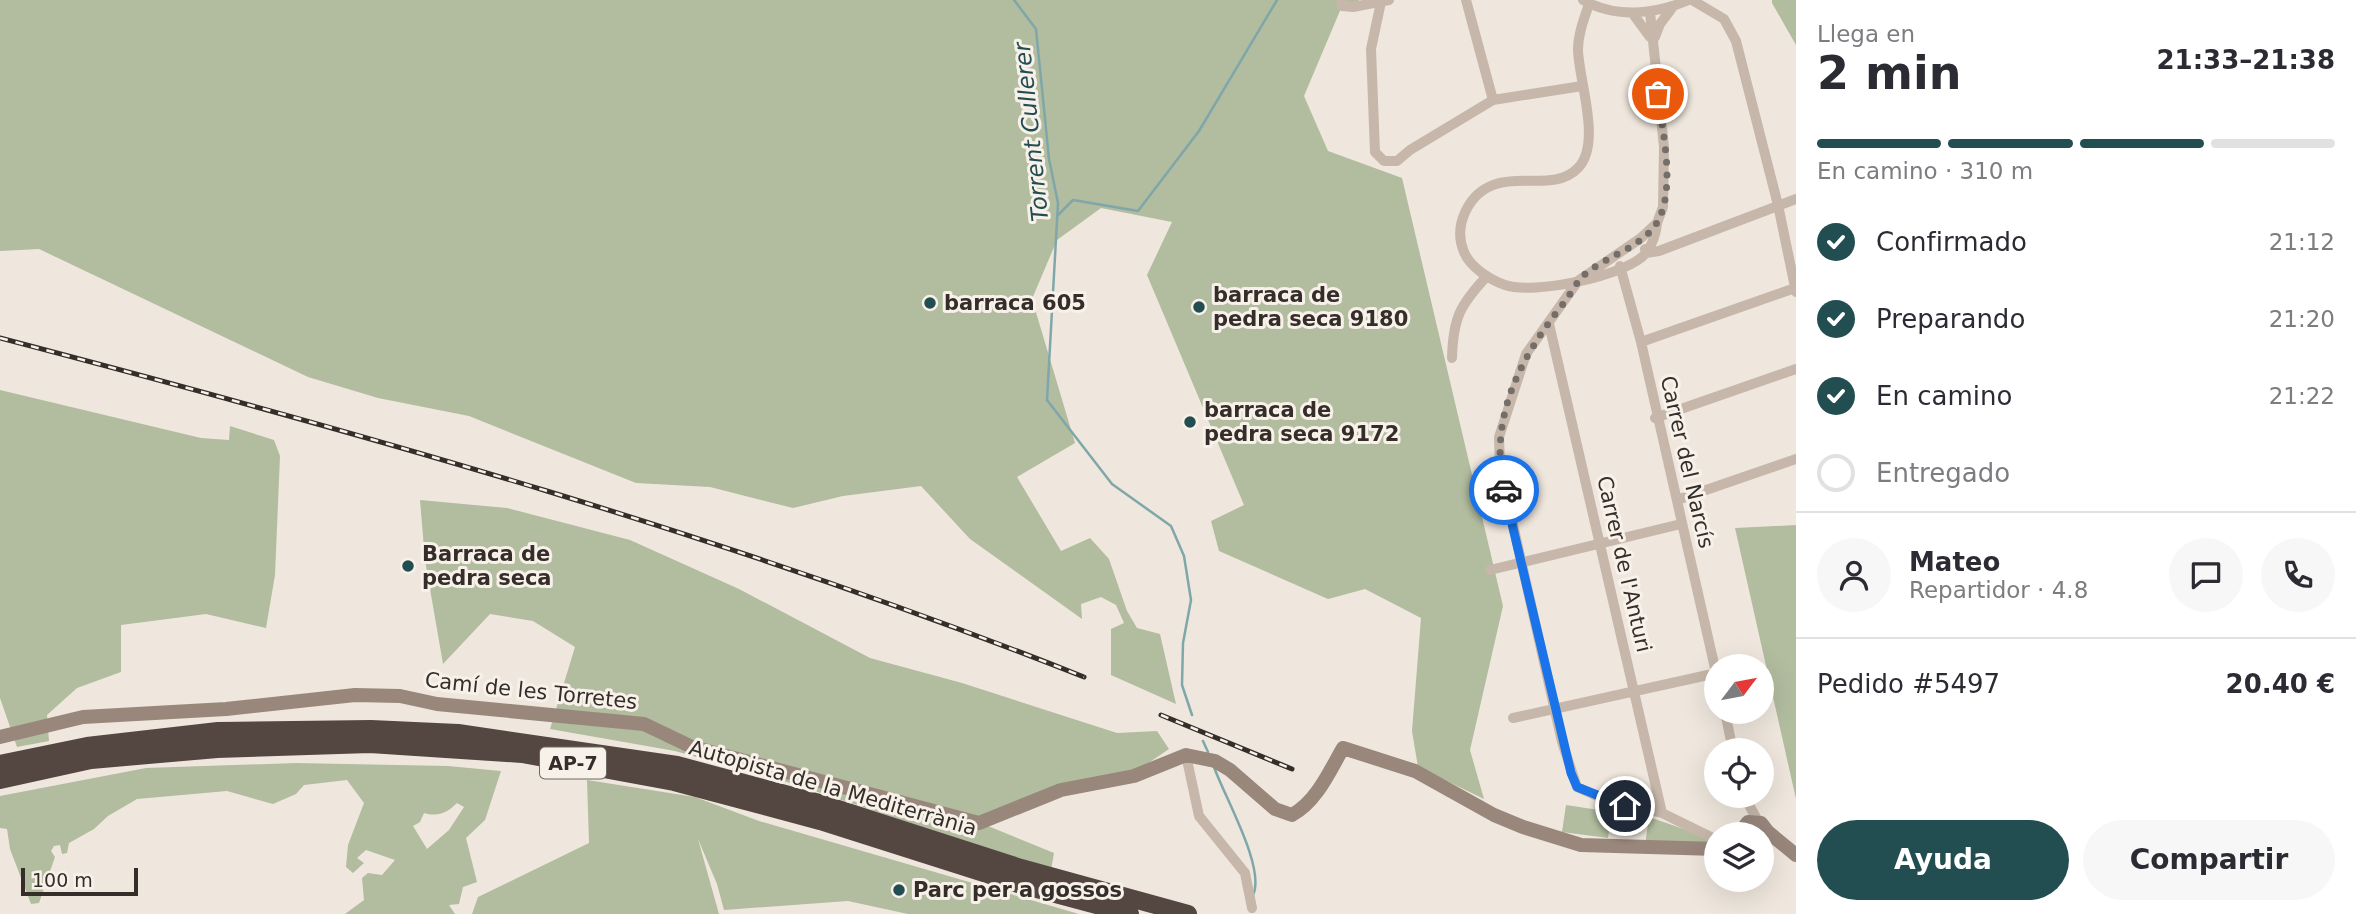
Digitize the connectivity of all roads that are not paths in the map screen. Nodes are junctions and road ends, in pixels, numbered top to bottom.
1 (1466, 0) edge
2 (1576, 0) edge
3 (1691, 0) edge
4 (1385, 1) edge
5 (1586, 2) edge
6 (1342, 3) edge
7 (1606, 8) junction
8 (1672, 8) junction
9 (1650, 12) junction
10 (1633, 13) junction
11 (1581, 28) junction
12 (1653, 44) junction
13 (1582, 86) junction
14 (1493, 100) junction
15 (1796, 199) edge
16 (1778, 205) junction
17 (1657, 223) junction
18 (1638, 241) junction
19 (1646, 253) junction
20 (1616, 256) junction
21 (1621, 270) junction
22 (1487, 276) junction
23 (1578, 281) junction
24 (1796, 290) edge
25 (1549, 324) junction
26 (1537, 340) junction
27 (1552, 340) junction
28 (1641, 342) junction
29 (1452, 358) dead end
30 (1796, 369) edge
31 (1655, 418) junction
32 (1796, 459) edge
33 (1677, 500) junction
34 (1681, 524) junction
35 (1600, 544) junction
36 (1521, 561) junction
37 (1490, 570) dead end
38 (1711, 654) edge
39 (1704, 677) edge
40 (1634, 692) junction
41 (1555, 710) junction
42 (1513, 718) dead end
43 (0, 737) edge
44 (1186, 755) junction
45 (0, 764) edge
46 (0, 780) edge
47 (1662, 813) junction
48 (1704, 834) edge
49 (1774, 842) edge
50 (1704, 849) edge
51 (1774, 852) edge
52 (1796, 857) edge
53 (1252, 908) dead end
54 (1130, 914) edge
55 (1188, 914) edge

1 - 14 street
2 - 11 street
3 - 8 street
3 - 16 street
4 - 6 street
4 - 14 street
5 - 7 street
5 - 11 street
7 - 10 street
7 - 11 street
8 - 9 street
8 - 12 street
9 - 10 street
9 - 12 street
10 - 12 street
11 - 13 street
12 - 17 street
13 - 14 street
13 - 22 street
15 - 16 street
16 - 19 street
16 - 24 street
17 - 18 street
17 - 19 street
18 - 19 street
18 - 20 street
19 - 21 street
20 - 21 street, Carrer del Narcís
20 - 23 street
21 - 23 street
21 - 28 street, Carrer del Narcís
22 - 23 street
22 - 29 street
23 - 25 street
24 - 28 street
25 - 26 street
25 - 27 street, Carrer de l'Anturi
26 - 27 street
26 - 36 street
27 - 35 street, Carrer de l'Anturi
28 - 31 street, Carrer del Narcís
30 - 31 street
31 - 33 street, Carrer del Narcís
32 - 33 street
33 - 34 street, Carrer del Narcís
34 - 35 street
34 - 38 street, Carrer del Narcís
35 - 36 street
35 - 40 street, Carrer de l'Anturi
36 - 37 street
36 - 41 street
39 - 40 street
40 - 41 street
40 - 47 street, Carrer de l'Anturi
41 - 42 street
41 - 47 street
43 - 44 street, Camí de les Torretes
44 - 50 street
44 - 53 street
45 - 55 highway, Autopista de la Mediterrània / AP-7
46 - 54 highway, Autopista de la Mediterrània / AP-7
47 - 48 street
49 - 52 street
51 - 52 street

